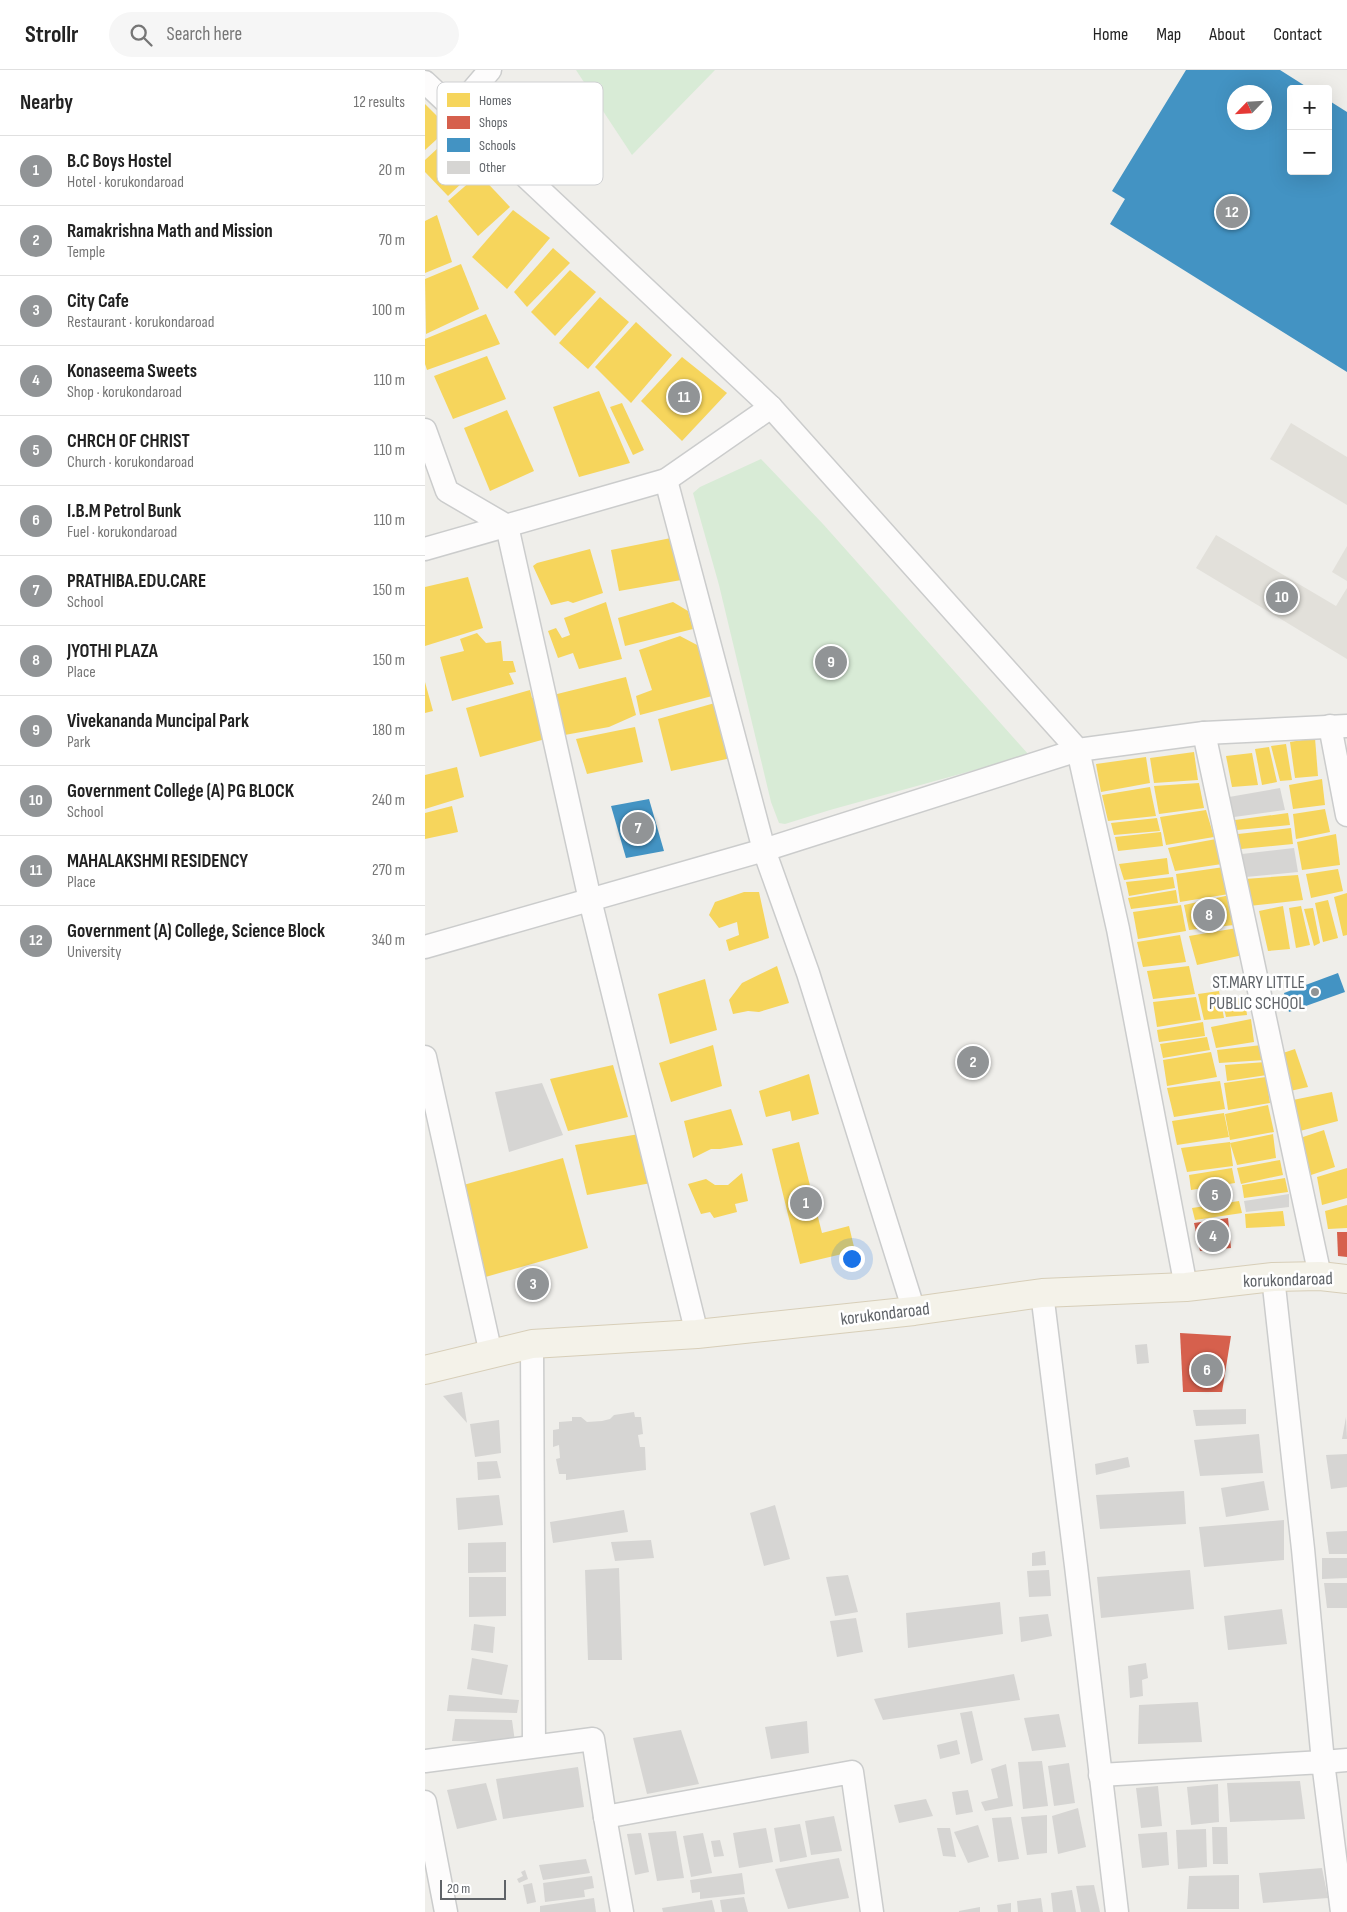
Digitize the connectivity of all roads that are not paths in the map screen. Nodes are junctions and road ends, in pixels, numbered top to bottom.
1 (490, 70) edge
2 (425, 82) edge
3 (480, 82) edge
4 (437, 94) edge
5 (534, 185) edge
6 (771, 407) junction
7 (425, 430) edge
8 (666, 480) junction
9 (507, 526) junction
10 (425, 549) edge
11 (1339, 726) edge
12 (1204, 734) junction
13 (1078, 750) junction
14 (1347, 815) edge
15 (764, 850) junction
16 (590, 900) junction
17 (425, 947) edge
18 (425, 1057) edge
19 (1320, 1276) junction
20 (1273, 1277) junction
21 (1347, 1279) edge
22 (1186, 1287) junction
23 (1041, 1293) junction
24 (914, 1311) junction
25 (697, 1334) junction
26 (532, 1344) junction
27 (491, 1354) junction
28 (425, 1370) edge
29 (533, 1746) junction
30 (1347, 1760) edge
31 (425, 1761) edge
32 (1323, 1762) junction
33 (1100, 1775) junction
34 (425, 1802) edge
35 (605, 1817) junction
36 (446, 1912) edge
37 (622, 1912) edge
38 (873, 1912) edge
39 (1117, 1912) edge
40 (1342, 1912) edge

1 - 3 street
2 - 4 street
5 - 6 street
6 - 8 street
6 - 13 street
7 - 9 street
8 - 9 street
8 - 15 street
9 - 10 street
9 - 16 street
11 - 12 street
11 - 14 street
12 - 13 street
12 - 19 street
13 - 15 street
13 - 22 street
15 - 16 street
15 - 24 street
16 - 17 street
16 - 25 street
18 - 27 street
19 - 20 main road, korukondaroad
19 - 21 main road, korukondaroad
20 - 22 main road, korukondaroad
20 - 32 street
22 - 23 main road, korukondaroad
23 - 24 main road, korukondaroad
23 - 33 street
24 - 25 main road, korukondaroad
25 - 26 main road, korukondaroad
26 - 27 main road, korukondaroad
26 - 29 street
27 - 28 main road, korukondaroad
29 - 31 street
29 - 35 street
30 - 32 street
32 - 33 street
32 - 40 street
33 - 39 street
34 - 36 street
35 - 37 street
35 - 38 street

